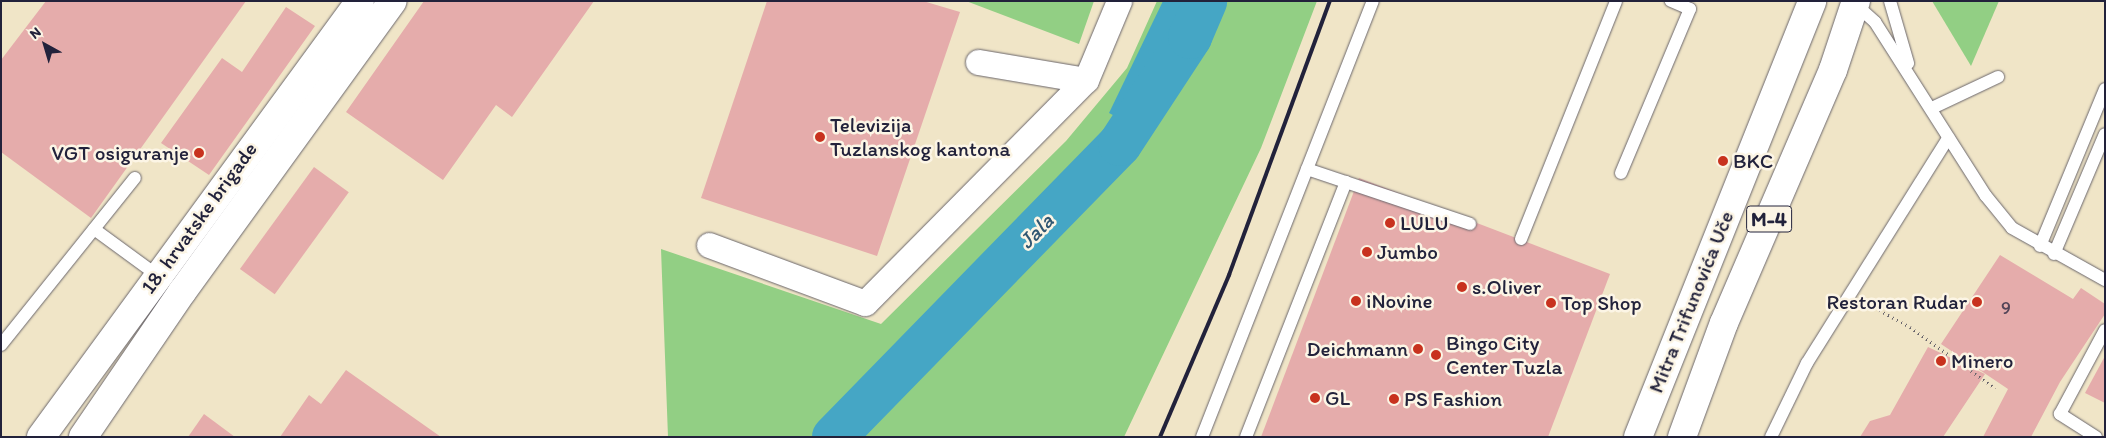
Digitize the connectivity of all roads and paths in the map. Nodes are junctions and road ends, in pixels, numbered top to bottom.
1 (360, 1) edge
2 (394, 1) edge
3 (1119, 1) edge
4 (1374, 1) edge
5 (1616, 1) edge
6 (1671, 1) edge
7 (1812, 1) edge
8 (1890, 1) edge
9 (1853, 2) edge
10 (978, 62) dead end
11 (1911, 75) junction
12 (1998, 77) dead end
13 (1086, 80) junction
14 (2105, 90) edge
15 (1932, 108) junction
16 (2105, 134) edge
17 (1948, 138) junction
18 (1307, 169) junction
19 (1621, 173) dead end
20 (135, 178) dead end
21 (1346, 182) junction
22 (1470, 224) dead end
23 (94, 228) junction
24 (1521, 239) dead end
25 (710, 245) dead end
26 (2040, 246) junction
27 (2054, 254) junction
28 (157, 275) junction
29 (2105, 280) edge
30 (182, 292) junction
31 (1850, 294) junction
32 (2105, 330) edge
33 (1, 345) edge
34 (1995, 388) dead end
35 (41, 437) edge
36 (83, 437) edge
37 (1202, 437) edge
38 (1246, 437) edge
39 (1638, 437) edge
40 (1682, 437) edge
41 (1771, 437) edge
42 (2096, 437) edge

1 - 28 main road, 18. hrvatske brigade
2 - 30 main road, 18. hrvatske brigade
3 - 13 street
4 - 18 lane
5 - 24 lane
6 - 19 lane
7 - 39 main road, Mitra Trifunovića Uče / M-4
8 - 11 lane
9 - 11 lane
9 - 40 main road, Mitra Trifunovića Uče / M-4
10 - 13 street
11 - 15 lane
12 - 15 lane
13 - 25 street
14 - 26 lane
15 - 17 lane
16 - 27 lane
17 - 26 lane
17 - 31 lane
18 - 21 lane
18 - 37 lane
20 - 23 lane
21 - 22 lane
21 - 38 lane
23 - 28 lane
23 - 33 lane
26 - 27 lane
27 - 29 lane
28 - 30 lane
28 - 35 main road, 18. hrvatske brigade
30 - 36 main road, 18. hrvatske brigade
31 - 34 path
31 - 41 lane
32 - 42 lane

